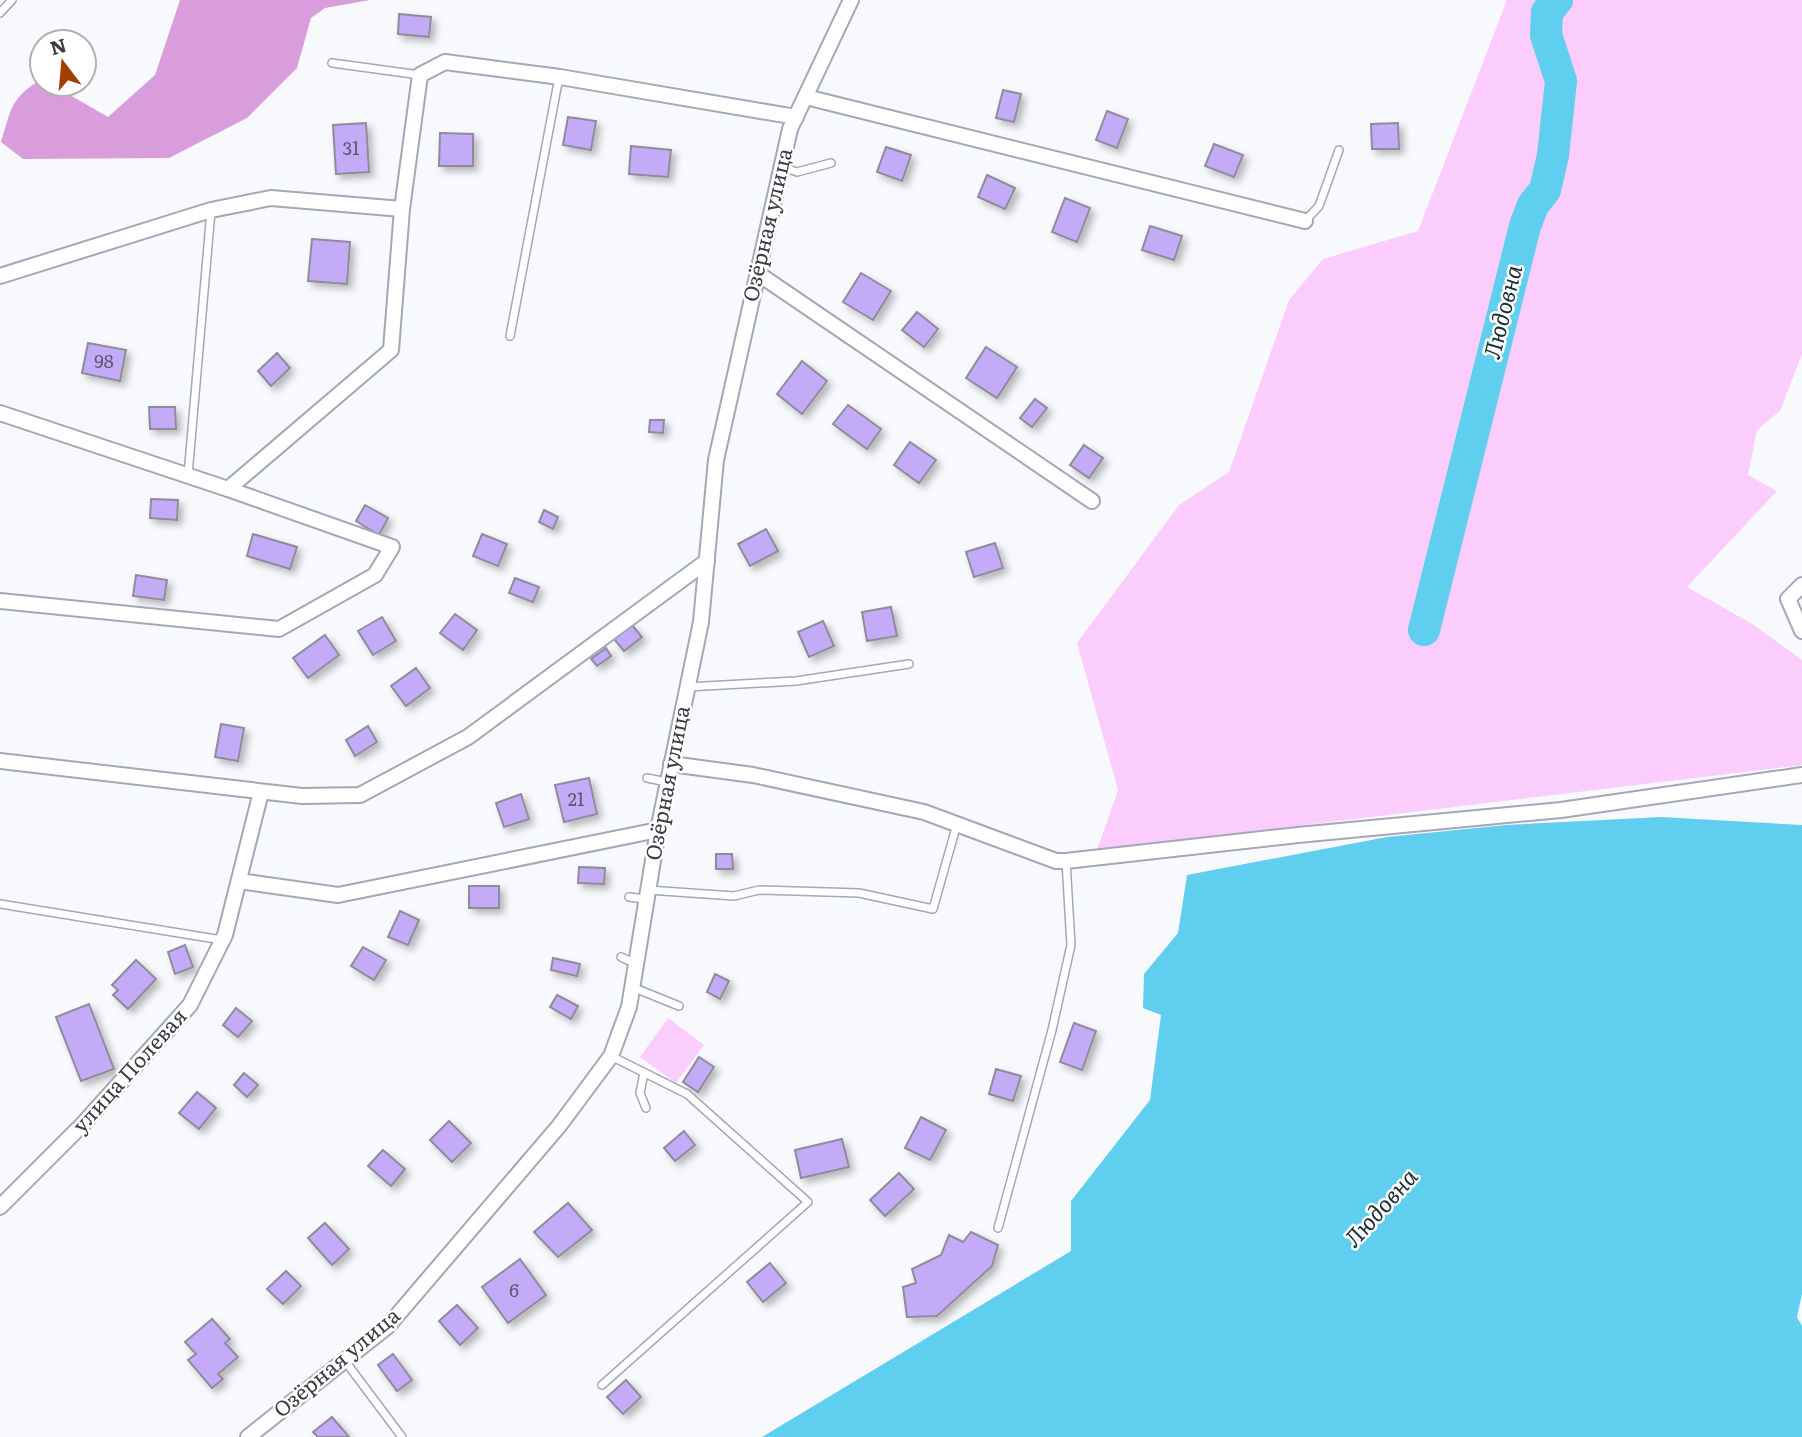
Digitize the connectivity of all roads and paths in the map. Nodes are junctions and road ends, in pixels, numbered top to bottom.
1 (12, 0) edge
2 (851, 0) edge
3 (0, 13) edge
4 (332, 63) dead end
5 (420, 75) junction
6 (559, 77) junction
7 (806, 97) junction
8 (796, 117) junction
9 (1339, 149) dead end
10 (831, 163) dead end
11 (781, 166) junction
12 (797, 172) junction
13 (800, 181) dead end
14 (402, 209) junction
15 (211, 210) junction
16 (1305, 221) joint
17 (757, 273) junction
18 (0, 276) edge
19 (510, 336) dead end
20 (0, 413) edge
21 (188, 475) junction
22 (228, 489) junction
23 (1092, 501) dead end
24 (707, 561) junction
25 (1802, 586) edge
26 (0, 601) edge
27 (1802, 631) edge
28 (909, 664) dead end
29 (687, 687) junction
30 (0, 761) edge
31 (671, 764) junction
32 (1802, 775) edge
33 (647, 778) dead end
34 (667, 782) junction
35 (261, 792) junction
36 (957, 824) junction
37 (658, 830) junction
38 (1066, 861) junction
39 (239, 881) junction
40 (647, 894) junction
41 (629, 897) dead end
42 (0, 904) edge
43 (222, 940) junction
44 (621, 957) dead end
45 (636, 964) junction
46 (632, 987) junction
47 (679, 1006) dead end
48 (611, 1056) junction
49 (644, 1073) junction
50 (646, 1108) dead end
51 (0, 1207) edge
52 (998, 1228) dead end
53 (345, 1361) junction
54 (603, 1385) dead end
55 (248, 1437) edge
56 (402, 1437) edge

1 - 3 lane
2 - 7 street, Озёрная улица
4 - 5 lane
5 - 6 street
5 - 14 street
6 - 8 street
6 - 19 lane
7 - 8 street, Озёрная улица
7 - 16 street
8 - 11 street, Озёрная улица
9 - 16 lane
10 - 12 lane
11 - 12 lane
11 - 17 street, Озёрная улица
12 - 13 lane
14 - 15 street
14 - 22 street
15 - 18 street
15 - 21 lane
17 - 23 street
17 - 24 street, Озёрная улица
20 - 21 street
21 - 22 street
22 - 26 street
24 - 29 street, Озёрная улица
24 - 35 street
25 - 27 street
28 - 29 lane
29 - 31 street, Озёрная улица
30 - 35 street
31 - 34 street, Озёрная улица
31 - 36 street
32 - 38 street
33 - 34 lane
34 - 37 street, Озёрная улица
35 - 39 street, улица Полевая
36 - 38 street
36 - 40 lane
37 - 39 street
37 - 40 street, Озёрная улица
38 - 52 lane
39 - 43 street, улица Полевая
40 - 41 lane
40 - 45 street, Озёрная улица
42 - 43 lane
43 - 51 street, улица Полевая
44 - 45 lane
45 - 46 street, Озёрная улица
46 - 47 lane
46 - 48 street, Озёрная улица
48 - 49 lane
48 - 53 street, Озёрная улица
49 - 50 lane
49 - 54 lane
53 - 55 street, Озёрная улица
53 - 56 lane

